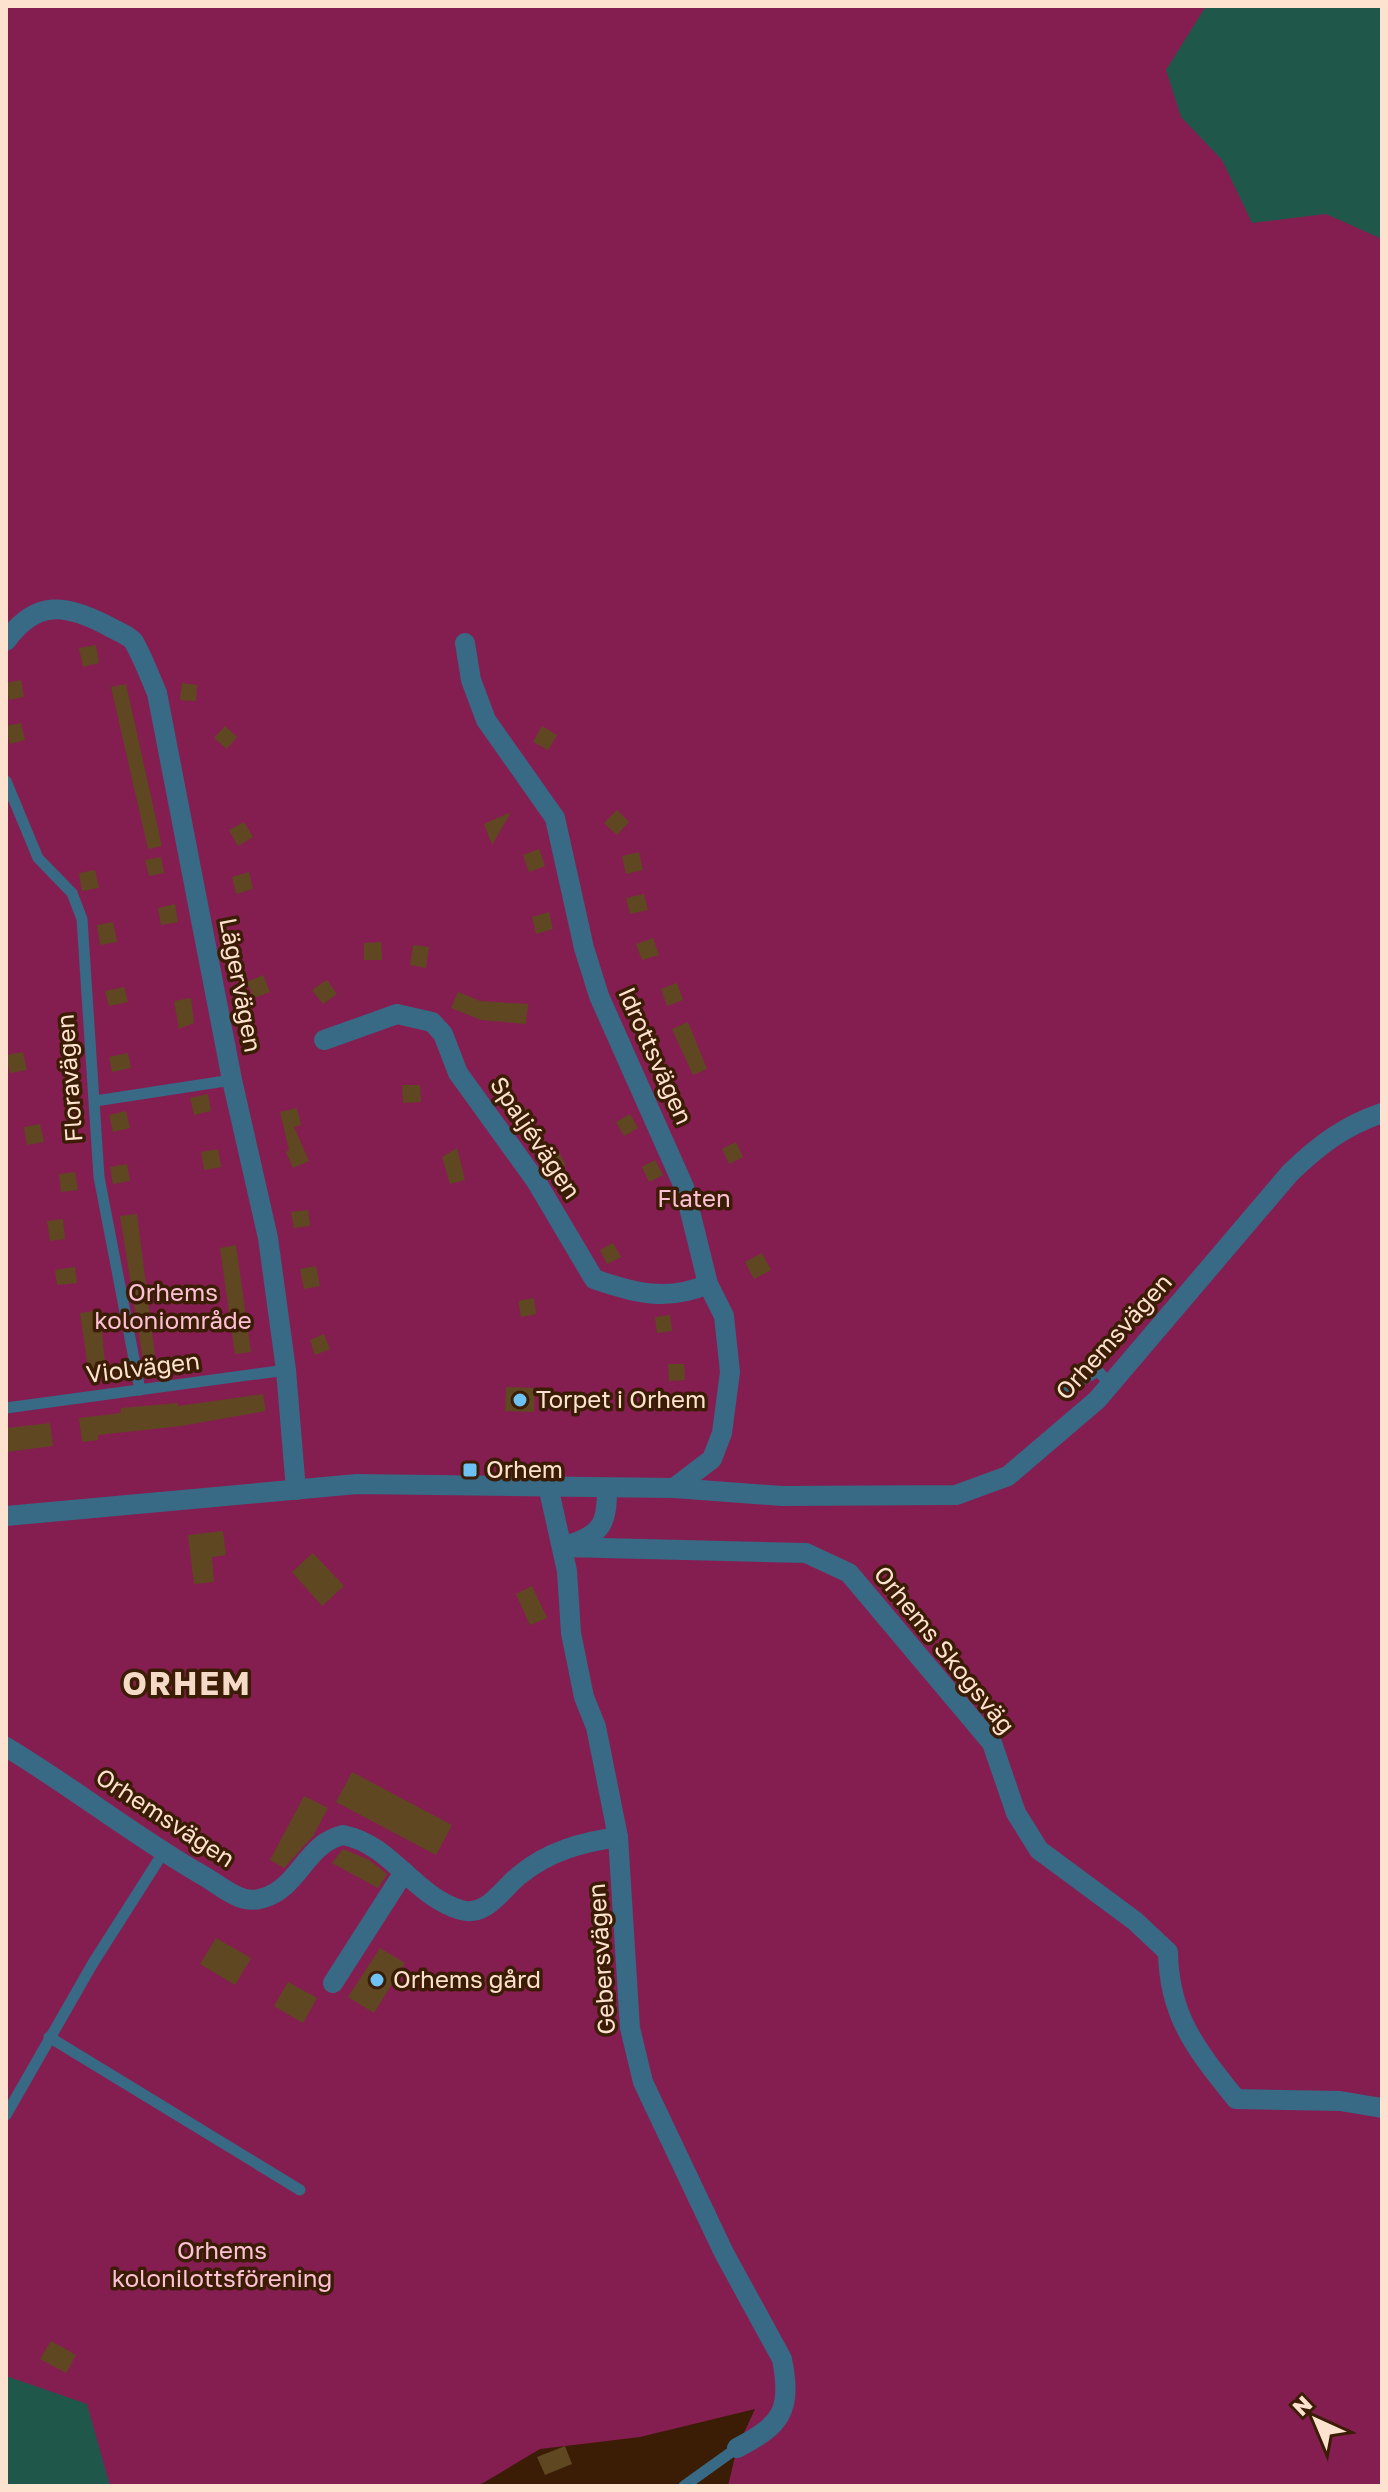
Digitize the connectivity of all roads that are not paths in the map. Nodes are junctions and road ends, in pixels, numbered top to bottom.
1 (6, 641) edge
2 (465, 643) dead end
3 (6, 781) edge
4 (324, 1040) dead end
5 (232, 1080) junction
6 (95, 1101) junction
7 (1382, 1113) edge
8 (708, 1284) junction
9 (286, 1370) junction
10 (1110, 1384) junction
11 (140, 1390) junction
12 (1064, 1390) dead end
13 (6, 1408) edge
14 (548, 1486) junction
15 (674, 1488) junction
16 (607, 1489) junction
17 (296, 1490) junction
18 (6, 1516) edge
19 (563, 1547) junction
20 (6, 1747) edge
21 (618, 1837) junction
22 (163, 1853) junction
23 (404, 1872) junction
24 (333, 1983) dead end
25 (49, 2037) junction
26 (1382, 2108) edge
27 (6, 2115) edge
28 (300, 2190) dead end
29 (737, 2448) joint
30 (684, 2486) edge

1 - 5 street, Lägervägen
2 - 8 street, Idrottsvägen
3 - 6 lane, Floravägen
4 - 8 street, Spaljévägen
5 - 6 lane
5 - 9 street, Lägervägen
6 - 11 lane, Floravägen
7 - 10 street, Orhemsvägen
8 - 15 street, Idrottsvägen
9 - 11 lane, Violvägen
9 - 17 street, Lägervägen
10 - 12 lane
10 - 15 street, Orhemsvägen
11 - 13 lane, Violvägen
14 - 16 street, Orhemsvägen
14 - 17 street, Orhemsvägen
14 - 19 street
15 - 16 street, Orhemsvägen
16 - 19 street
17 - 18 street, Orhemsvägen
19 - 21 street, Gebersvägen
19 - 26 street, Orhems Skogsväg
20 - 22 street, Orhemsvägen
21 - 23 street, Orhemsvägen
21 - 29 street, Gebersvägen
22 - 23 street, Orhemsvägen
22 - 25 lane
23 - 24 street
25 - 27 lane
25 - 28 lane
29 - 30 lane

